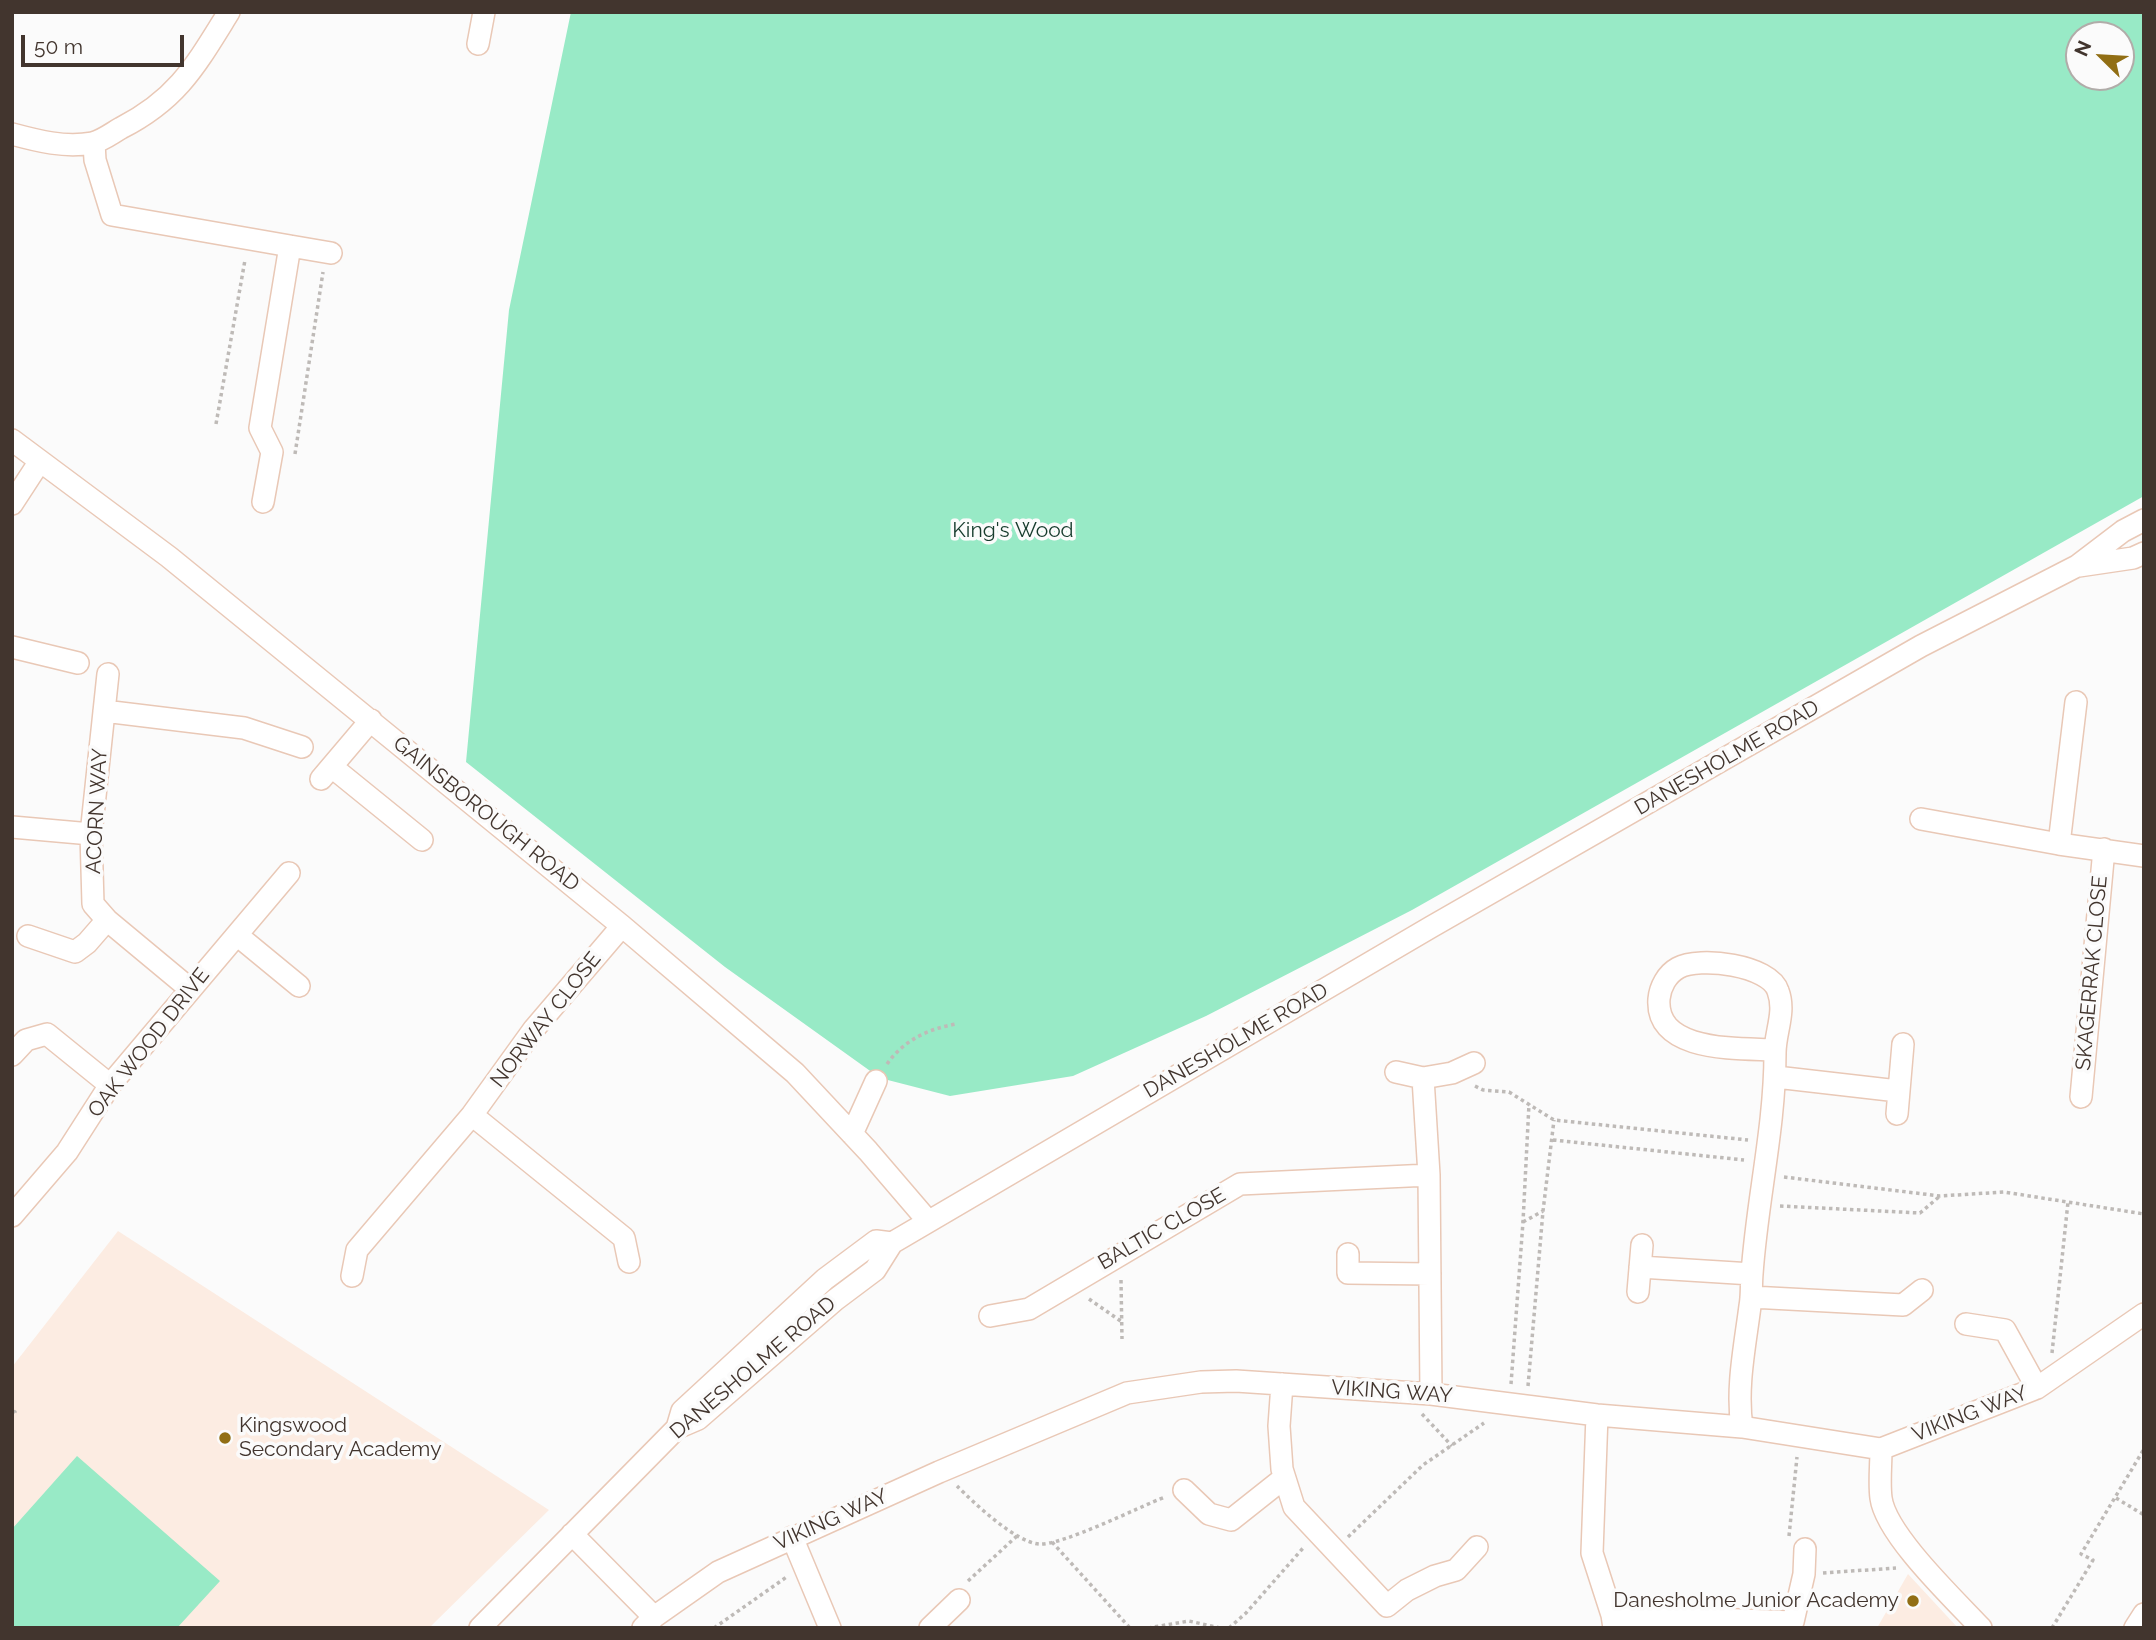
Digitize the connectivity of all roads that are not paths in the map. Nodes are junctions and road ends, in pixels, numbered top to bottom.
1 (229, 12) edge
2 (480, 13) edge
3 (478, 44) dead end
4 (12, 134) edge
5 (93, 143) junction
6 (290, 246) junction
7 (328, 253) road end
8 (12, 440) edge
9 (40, 461) junction
10 (263, 502) dead end
11 (12, 504) edge
12 (2144, 520) edge
13 (2144, 553) edge
14 (2077, 566) junction
15 (12, 647) edge
16 (78, 663) dead end
17 (108, 674) dead end
18 (2076, 702) dead end
19 (104, 711) junction
20 (371, 720) junction
21 (302, 747) dead end
22 (1921, 819) dead end
23 (12, 827) edge
24 (91, 834) junction
25 (422, 840) dead end
26 (2059, 844) junction
27 (2104, 849) junction
28 (2144, 856) edge
29 (289, 873) dead end
30 (107, 920) junction
31 (622, 926) junction
32 (237, 935) junction
33 (29, 936) dead end
34 (299, 986) dead end
35 (190, 989) junction
36 (17, 1042) edge
37 (1903, 1044) dead end
38 (1775, 1050) junction
39 (1474, 1063) dead end
40 (1396, 1072) dead end
41 (1776, 1077) junction
42 (1423, 1078) junction
43 (876, 1081) road end
44 (110, 1085) junction
45 (1898, 1091) junction
46 (2081, 1097) dead end
47 (1897, 1114) dead end
48 (472, 1115) junction
49 (852, 1134) junction
50 (1429, 1175) junction
51 (12, 1216) edge
52 (928, 1221) junction
53 (1642, 1245) dead end
54 (1348, 1255) dead end
55 (629, 1262) dead end
56 (1640, 1267) junction
57 (1430, 1274) junction
58 (1752, 1274) junction
59 (352, 1276) dead end
60 (1922, 1290) dead end
61 (1638, 1292) dead end
62 (1751, 1297) junction
63 (2144, 1314) edge
64 (990, 1315) dead end
65 (1966, 1324) dead end
66 (1282, 1384) junction
67 (2037, 1388) junction
68 (1430, 1394) junction
69 (1597, 1415) junction
70 (1742, 1427) junction
71 (1881, 1449) junction
72 (1284, 1478) junction
73 (1184, 1490) road end
74 (572, 1534) junction
75 (792, 1537) junction
76 (1477, 1547) dead end
77 (1805, 1549) road end
78 (959, 1600) road end
79 (2144, 1614) edge
80 (1613, 1621) edge
81 (649, 1622) edge
82 (937, 1625) edge
83 (1792, 1625) edge
84 (481, 1628) edge
85 (830, 1628) edge
86 (1981, 1628) edge
87 (2135, 1628) edge

1 - 5 street
2 - 3 street
4 - 5 street
5 - 6 street
6 - 7 street
6 - 10 street
8 - 9 street, GAINSBOROUGH ROAD
9 - 11 street
9 - 20 street, GAINSBOROUGH ROAD
12 - 14 street, DANESHOLME ROAD
13 - 14 street, DANESHOLME ROAD
14 - 52 street, DANESHOLME ROAD
15 - 16 street
17 - 19 street, ACORN WAY
18 - 26 street
19 - 21 street
19 - 24 street, ACORN WAY
20 - 25 street
20 - 31 street, GAINSBOROUGH ROAD
22 - 26 street, SKAGERRAK CLOSE
23 - 24 street
24 - 30 street, ACORN WAY
26 - 27 street, SKAGERRAK CLOSE
27 - 28 street, SKAGERRAK CLOSE
27 - 46 street, SKAGERRAK CLOSE
29 - 32 street, OAK WOOD DRIVE
30 - 33 street
30 - 35 street, ACORN WAY
31 - 48 street, NORWAY CLOSE
31 - 49 street, GAINSBOROUGH ROAD
32 - 34 street
32 - 35 street, OAK WOOD DRIVE
35 - 44 street, OAK WOOD DRIVE
36 - 44 street
37 - 45 street
38 - 38 street
38 - 41 street
39 - 42 street
40 - 42 street
41 - 45 street
41 - 58 street
42 - 50 street
43 - 49 street
44 - 51 street, OAK WOOD DRIVE
45 - 47 street
48 - 55 street
48 - 59 street, NORWAY CLOSE
49 - 52 street, GAINSBOROUGH ROAD
50 - 57 street
50 - 64 street, BALTIC CLOSE
52 - 74 street, DANESHOLME ROAD
53 - 56 street
54 - 57 street
56 - 58 street
56 - 61 street
57 - 68 street
58 - 62 street
60 - 62 street
62 - 70 street
63 - 67 street, VIKING WAY
65 - 67 street
66 - 68 street, VIKING WAY
66 - 72 street
66 - 75 street, VIKING WAY
67 - 71 street, VIKING WAY
68 - 69 street, VIKING WAY
69 - 70 street, VIKING WAY
69 - 80 street
70 - 71 street, VIKING WAY
71 - 86 street
72 - 73 street
72 - 76 street
74 - 81 street, VIKING WAY
74 - 84 street, DANESHOLME ROAD
75 - 81 street, VIKING WAY
75 - 85 street
77 - 83 street
78 - 82 street
79 - 87 street
80 - 83 street

